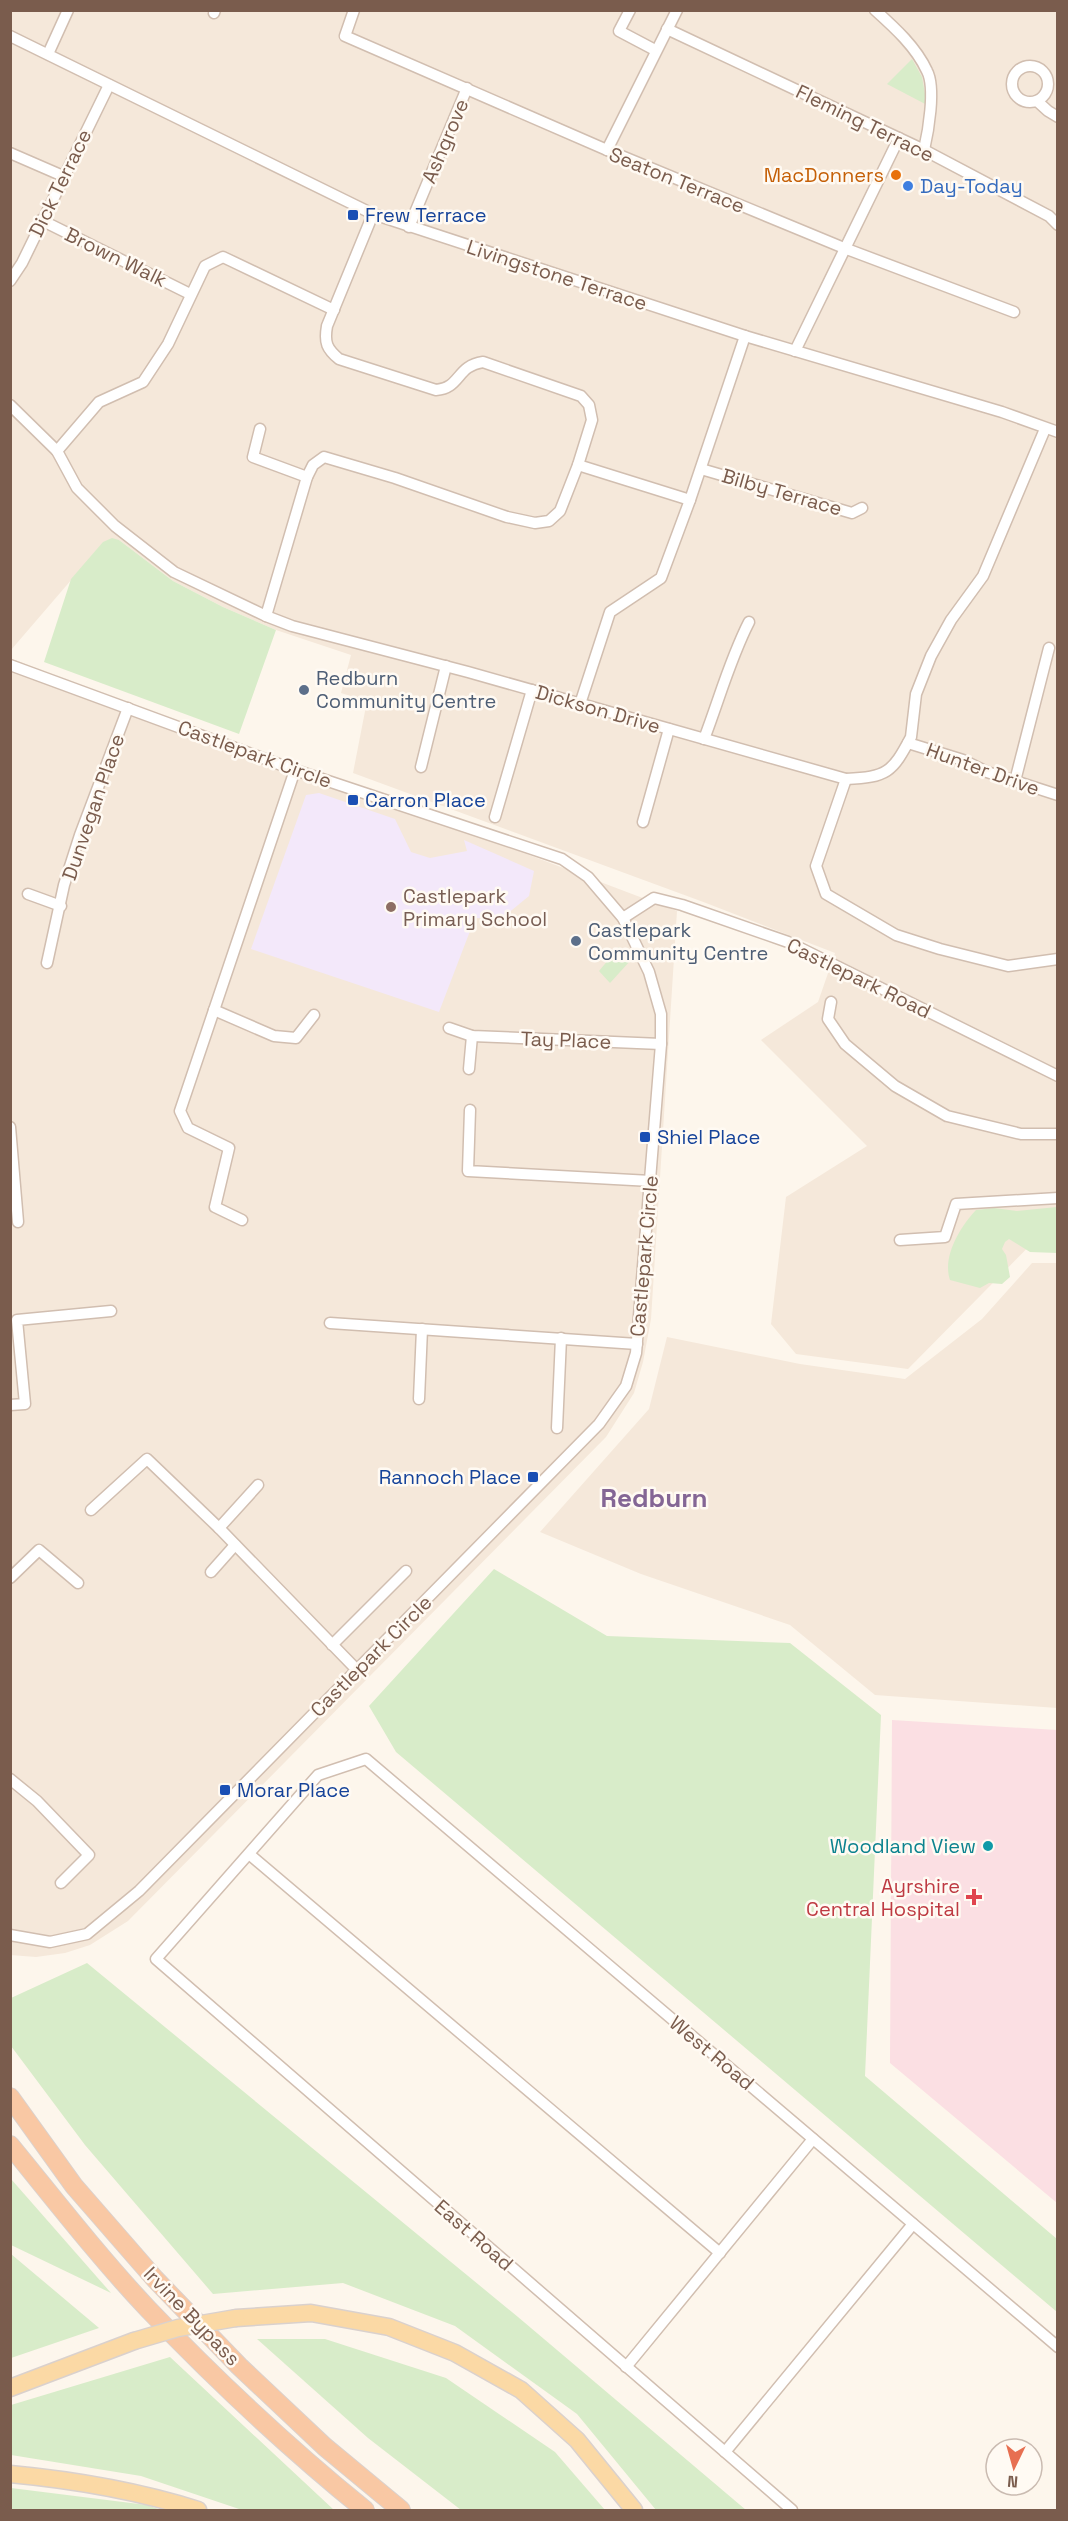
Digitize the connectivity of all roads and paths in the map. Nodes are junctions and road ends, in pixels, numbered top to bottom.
1 (68, 10) edge
2 (354, 10) edge
3 (630, 10) edge
4 (677, 10) edge
5 (875, 10) edge
6 (668, 29) junction
7 (10, 36) edge
8 (656, 50) junction
9 (48, 54) junction
10 (109, 85) junction
11 (467, 88) junction
12 (1037, 101) dead end
13 (1058, 117) edge
14 (899, 138) junction
15 (607, 150) junction
16 (924, 150) junction
17 (10, 153) edge
18 (63, 176) junction
19 (373, 214) junction
20 (41, 220) junction
21 (1058, 225) edge
22 (409, 227) junction
23 (844, 249) junction
24 (10, 281) edge
25 (190, 294) junction
26 (334, 310) junction
27 (1014, 312) dead end
28 (745, 336) junction
29 (795, 351) junction
30 (10, 405) edge
31 (260, 429) dead end
32 (1045, 429) junction
33 (1058, 432) edge
34 (57, 451) junction
35 (578, 465) junction
36 (701, 469) junction
37 (307, 477) junction
38 (690, 500) junction
39 (862, 508) dead end
40 (266, 616) junction
41 (749, 622) dead end
42 (1049, 648) dead end
43 (10, 665) edge
44 (446, 666) junction
45 (532, 690) junction
46 (580, 704) junction
47 (128, 708) junction
48 (669, 729) junction
49 (704, 739) junction
50 (908, 744) junction
51 (422, 767) dead end
52 (295, 770) junction
53 (846, 779) junction
54 (1015, 781) junction
55 (1058, 795) edge
56 (495, 817) dead end
57 (643, 822) dead end
58 (28, 894) dead end
59 (61, 906) junction
60 (623, 918) junction
61 (1058, 959) edge
62 (47, 963) dead end
63 (831, 1002) dead end
64 (214, 1010) junction
65 (314, 1015) dead end
66 (448, 1028) dead end
67 (472, 1036) junction
68 (661, 1044) junction
69 (469, 1069) dead end
70 (1058, 1076) edge
71 (470, 1110) dead end
72 (10, 1127) edge
73 (1058, 1134) edge
74 (651, 1181) junction
75 (1058, 1198) edge
76 (242, 1220) dead end
77 (18, 1222) dead end
78 (900, 1240) dead end
79 (111, 1311) dead end
80 (330, 1323) dead end
81 (422, 1329) junction
82 (561, 1338) junction
83 (638, 1344) junction
84 (419, 1399) dead end
85 (10, 1405) edge
86 (557, 1428) dead end
87 (258, 1485) dead end
88 (91, 1510) dead end
89 (219, 1528) junction
90 (235, 1545) junction
91 (406, 1571) dead end
92 (211, 1572) dead end
93 (10, 1578) edge
94 (78, 1583) dead end
95 (332, 1645) junction
96 (357, 1670) junction
97 (10, 1779) edge
98 (249, 1854) junction
99 (62, 1883) dead end
100 (10, 1935) edge
101 (10, 2097) edge
102 (813, 2139) junction
103 (10, 2145) edge
104 (913, 2224) junction
105 (720, 2253) junction
106 (1058, 2347) edge
107 (626, 2367) junction
108 (10, 2388) edge
109 (325, 2447) junction
110 (725, 2452) junction
111 (10, 2474) edge
112 (198, 2511) edge
113 (364, 2511) edge
114 (400, 2511) edge
115 (415, 2511) edge
116 (634, 2511) edge
117 (792, 2511) edge

1 - 9 street
2 - 11 street, Seaton Terrace
3 - 8 street
4 - 6 street
5 - 16 street
6 - 8 street
6 - 14 street, Fleming Terrace
7 - 9 street, Livingstone Terrace
8 - 15 street
9 - 10 street, Livingstone Terrace
10 - 18 street, Dick Terrace
10 - 19 street, Livingstone Terrace
11 - 15 street, Seaton Terrace
11 - 22 street, Ashgrove
12 - 13 street
14 - 16 street, Fleming Terrace
14 - 23 street
15 - 23 street, Seaton Terrace
16 - 21 street, Fleming Terrace
17 - 18 street
18 - 20 street, Dick Terrace
19 - 22 street, Livingstone Terrace
19 - 26 street
20 - 24 street, Dick Terrace
20 - 25 street, Brown Walk
22 - 28 street, Livingstone Terrace
23 - 27 street, Seaton Terrace
23 - 29 street
25 - 26 street
25 - 34 street
26 - 35 street
28 - 29 street, Livingstone Terrace
28 - 36 street, Bilby Terrace
29 - 32 street, Livingstone Terrace
30 - 34 street, Dickson Drive
31 - 37 street
32 - 33 street, Livingstone Terrace
32 - 50 street, Dickson Drive
34 - 40 street, Dickson Drive
35 - 37 street
35 - 38 street
36 - 38 street, Bilby Terrace
36 - 39 street, Bilby Terrace
37 - 40 street
38 - 46 street, Bilby Terrace
40 - 44 street, Dickson Drive
41 - 49 street
42 - 54 street
43 - 47 street, Castlepark Circle
44 - 45 street, Dickson Drive
44 - 51 street
45 - 46 street, Dickson Drive
45 - 56 street
46 - 48 street, Dickson Drive
47 - 52 street, Castlepark Circle
47 - 59 street, Dunvegan Place
48 - 49 street, Dickson Drive
48 - 57 street
49 - 53 street, Dickson Drive
50 - 53 street, Dickson Drive
50 - 54 street, Hunter Drive
52 - 60 street, Castlepark Circle
52 - 64 street
53 - 61 street
54 - 55 street, Hunter Drive
58 - 59 street, Dunvegan Place
59 - 62 street, Dunvegan Place
60 - 68 street, Castlepark Circle
60 - 70 street, Castlepark Road
63 - 73 street
64 - 65 street
64 - 76 street
66 - 67 street, Tay Place
67 - 68 street, Tay Place
67 - 69 street
68 - 74 street, Castlepark Circle
71 - 74 street
72 - 77 street
74 - 83 street, Castlepark Circle
75 - 78 street
79 - 85 street
80 - 81 street
81 - 82 street
81 - 84 street
82 - 83 street
82 - 86 street
83 - 96 street, Castlepark Circle
87 - 89 street
88 - 89 street
89 - 90 street
90 - 92 street
90 - 95 street
91 - 95 street
93 - 94 street
95 - 96 street
96 - 100 street, Castlepark Circle
97 - 99 street
98 - 102 street, West Road
98 - 105 street
98 - 107 street, East Road
101 - 109 highway, Irvine Bypass
102 - 104 street, West Road
102 - 105 street
103 - 113 highway, Irvine Bypass
104 - 106 street, West Road
104 - 110 street
105 - 107 street
107 - 110 street, East Road
108 - 116 main road, bridge
109 - 114 highway, Irvine Bypass
109 - 115 highway
110 - 117 street, East Road
111 - 112 main road

